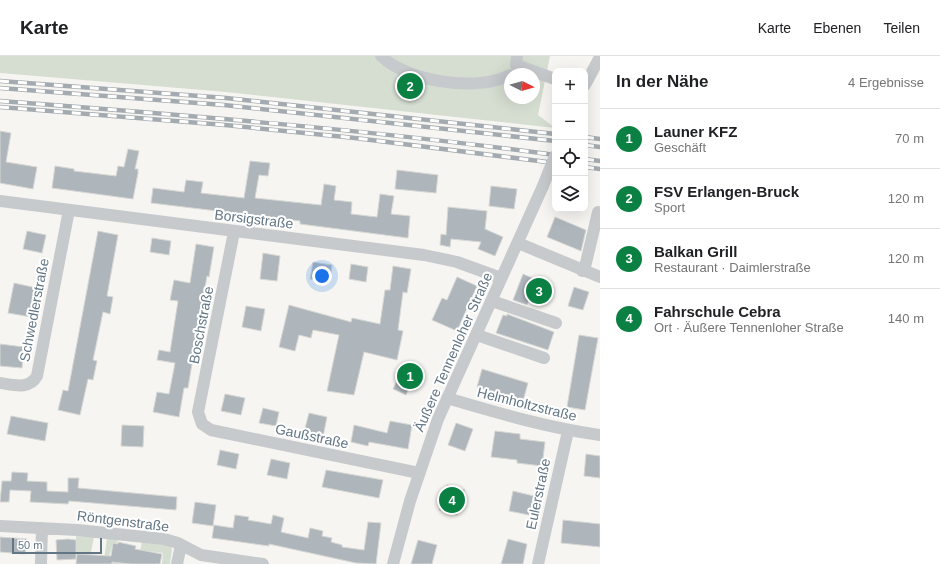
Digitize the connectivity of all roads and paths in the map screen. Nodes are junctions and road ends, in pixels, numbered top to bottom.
1 (381, 56) edge
2 (600, 56) edge
3 (540, 75) edge
4 (504, 77) edge
5 (552, 78) edge
6 (588, 79) edge
7 (552, 164) edge
8 (0, 202) edge
9 (69, 210) junction
10 (598, 212) dead end
11 (234, 232) junction
12 (518, 243) junction
13 (582, 271) junction
14 (502, 278) junction
15 (600, 278) edge
16 (492, 301) junction
17 (556, 323) dead end
18 (477, 335) junction
19 (544, 358) dead end
20 (0, 383) edge
21 (447, 398) junction
22 (202, 424) joint
23 (568, 431) junction
24 (600, 435) edge
25 (418, 473) junction
26 (0, 526) edge
27 (42, 528) junction
28 (181, 545) junction
29 (42, 564) edge
30 (177, 564) edge
31 (263, 564) edge
32 (393, 564) edge
33 (538, 564) edge

1 - 4 street
2 - 6 street
3 - 5 street
7 - 12 street, Äußere Tennenloher Straße, bridge
8 - 9 street, Borsigstraße
9 - 11 street, Borsigstraße
9 - 20 street, Schwedlerstraße
10 - 13 street
11 - 14 street, Borsigstraße
11 - 22 street, Boschstraße
12 - 13 street
12 - 14 street, Äußere Tennenloher Straße
13 - 15 street
14 - 16 street, Äußere Tennenloher Straße
16 - 17 street
16 - 18 street, Äußere Tennenloher Straße
18 - 19 street
18 - 21 street, Äußere Tennenloher Straße
21 - 23 street, Helmholtzstraße
21 - 25 street, Äußere Tennenloher Straße
22 - 25 street, Gaußstraße
23 - 24 street, Helmholtzstraße
23 - 33 street, Eulerstraße
25 - 32 street, Äußere Tennenloher Straße
26 - 27 street, Röntgenstraße
27 - 28 street, Röntgenstraße
27 - 29 street
28 - 30 street
28 - 31 street, Röntgenstraße

